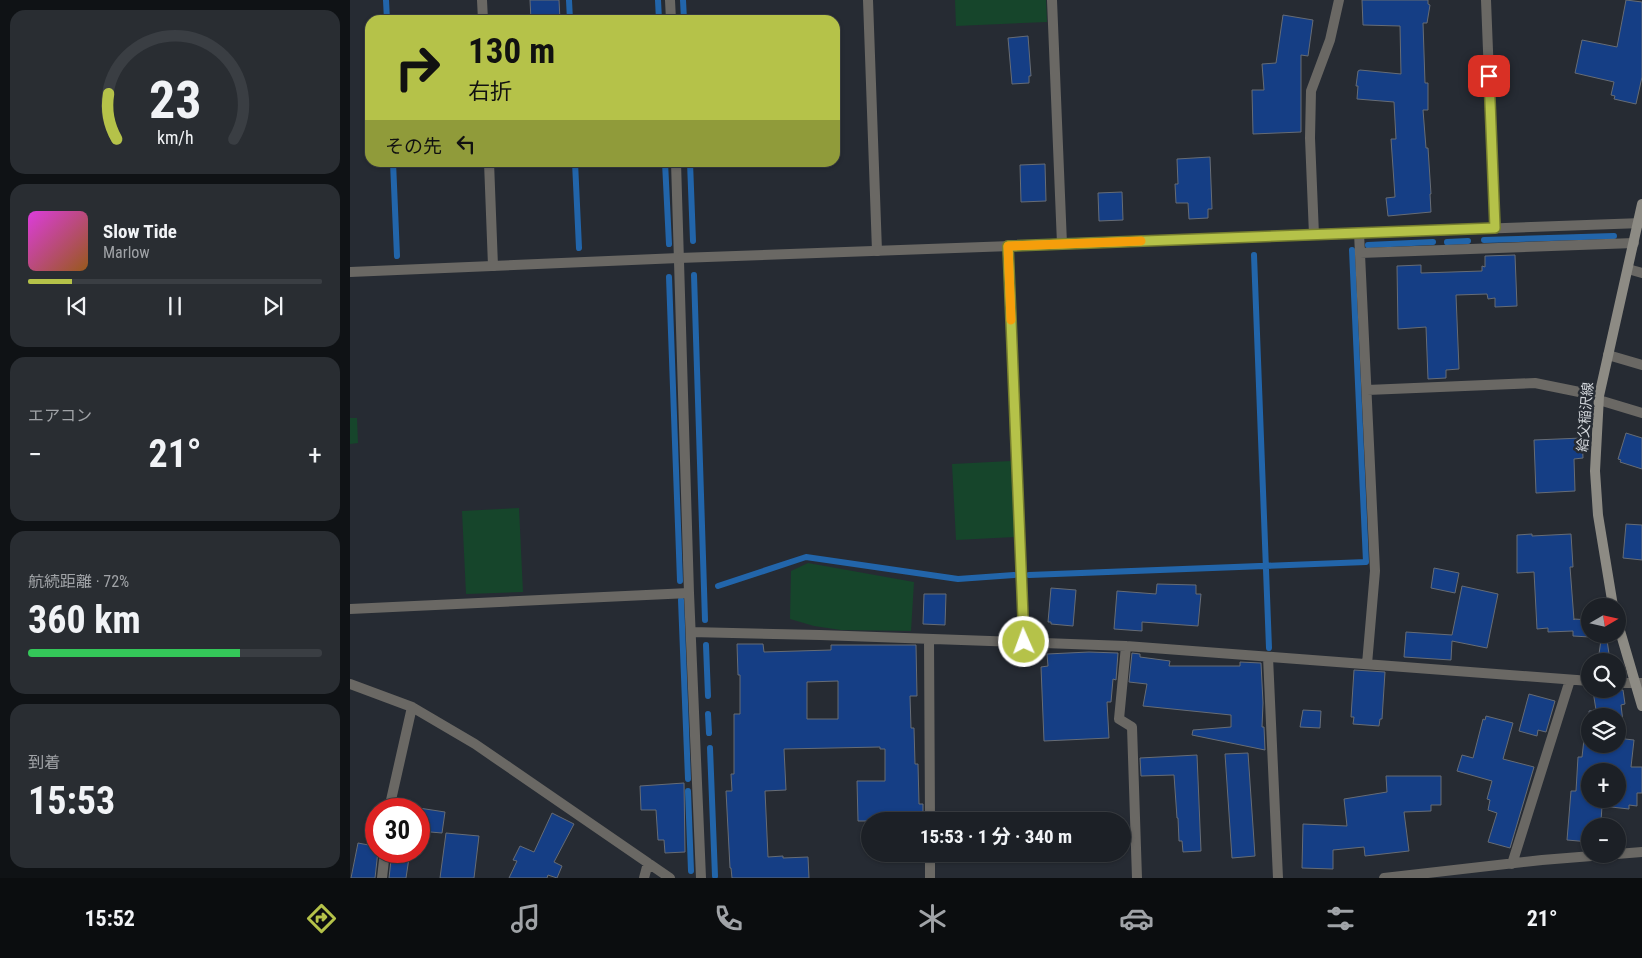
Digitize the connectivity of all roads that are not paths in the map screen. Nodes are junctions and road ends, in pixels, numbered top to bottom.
1 (482, 0) edge
2 (670, 0) edge
3 (868, 0) edge
4 (1052, 0) edge
5 (1339, 0) edge
6 (1486, 0) edge
7 (483, 15) edge
8 (671, 15) edge
9 (489, 167) edge
10 (676, 167) edge
11 (1642, 204) edge
12 (1640, 223) edge
13 (1495, 228) junction
14 (1359, 233) junction
15 (1314, 235) junction
16 (1634, 243) junction
17 (1062, 244) junction
18 (1008, 246) junction
19 (877, 251) junction
20 (1360, 253) junction
21 (679, 258) junction
22 (493, 266) junction
23 (1628, 269) junction
24 (350, 272) edge
25 (1642, 273) edge
26 (1608, 355) junction
27 (1642, 365) edge
28 (1367, 390) junction
29 (1599, 398) junction
30 (1642, 413) edge
31 (689, 593) junction
32 (1612, 598) edge
33 (350, 609) edge
34 (691, 632) junction
35 (929, 639) junction
36 (1024, 642) junction
37 (1624, 643) edge
38 (1126, 646) junction
39 (1268, 656) junction
40 (1367, 664) junction
41 (1570, 680) junction
42 (1581, 681) edge
43 (350, 684) edge
44 (1638, 684) edge
45 (1642, 706) edge
46 (412, 707) junction
47 (392, 798) edge
48 (930, 812) edge
49 (1642, 852) edge
50 (930, 862) edge
51 (383, 863) edge
52 (648, 863) junction
53 (1512, 864) junction
54 (1445, 875) edge
55 (382, 878) edge
56 (644, 878) edge
57 (670, 878) edge
58 (701, 878) edge
59 (930, 878) edge
60 (1137, 878) edge
61 (1278, 878) edge
62 (1384, 878) edge

1 - 7 street
2 - 8 street
3 - 19 street
4 - 17 street
5 - 15 street
6 - 13 street
9 - 22 street
10 - 21 street
11 - 12 main road, 給父稲沢線
12 - 13 street
12 - 16 main road, 給父稲沢線
13 - 14 street
14 - 15 street
14 - 20 street
15 - 17 street
16 - 20 street
16 - 23 main road, 給父稲沢線
17 - 18 street
18 - 19 street
18 - 36 street
19 - 21 street
20 - 28 street
21 - 22 street
21 - 31 street
22 - 24 street
23 - 25 street
23 - 26 main road, 給父稲沢線
26 - 27 street
26 - 29 main road, 給父稲沢線
28 - 29 street
28 - 40 street
29 - 30 street
29 - 32 main road, 給父稲沢線
31 - 33 street
31 - 34 street
34 - 35 street
34 - 58 street
35 - 36 street
35 - 48 street
36 - 38 street
37 - 44 main road
38 - 39 street
38 - 60 street
39 - 40 street
39 - 61 street
40 - 41 street
41 - 42 street
41 - 53 street
43 - 46 street
44 - 45 main road
46 - 47 street
46 - 52 street
49 - 53 street
50 - 59 street
51 - 55 street
52 - 56 street
52 - 57 street
53 - 54 street
54 - 62 street

